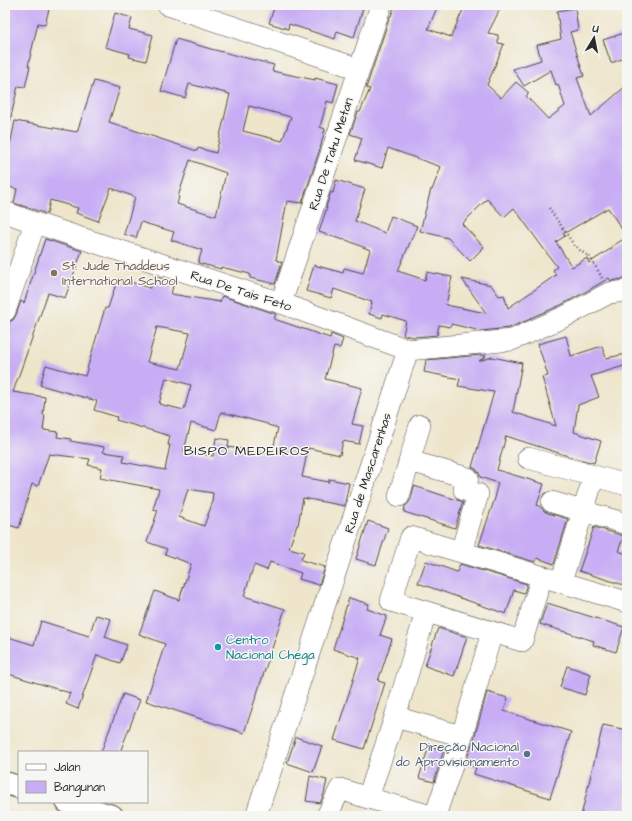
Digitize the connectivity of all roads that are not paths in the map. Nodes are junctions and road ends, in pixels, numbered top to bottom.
1 (168, 5) edge
2 (381, 5) edge
3 (359, 69) junction
4 (5, 212) edge
5 (35, 223) junction
6 (618, 292) edge
7 (281, 304) junction
8 (5, 311) edge
9 (408, 350) junction
10 (420, 425) dead end
11 (528, 458) dead end
12 (410, 461) junction
13 (594, 476) junction
14 (627, 485) edge
15 (399, 496) dead end
16 (552, 502) dead end
17 (583, 511) junction
18 (627, 524) edge
19 (461, 552) junction
20 (552, 579) junction
21 (627, 602) edge
22 (426, 612) junction
23 (492, 632) junction
24 (395, 717) junction
25 (462, 736) junction
26 (5, 783) edge
27 (18, 787) edge
28 (368, 798) junction
29 (70, 803) edge
30 (112, 816) edge
31 (256, 816) edge
32 (327, 816) edge
33 (432, 816) edge
34 (435, 816) edge

1 - 3 street
2 - 3 street, Rua De Tahu Metan
3 - 7 street, Rua De Tahu Metan
4 - 5 street, Rua De Tais Feto
5 - 7 street, Rua De Tais Feto
5 - 8 street
6 - 9 street
7 - 9 street, Rua De Tais Feto
9 - 31 street, Rua de Mascarenhas
10 - 12 street
11 - 13 street
12 - 15 street
12 - 19 street
13 - 14 street
13 - 17 street
16 - 17 street
17 - 18 street
17 - 20 street
19 - 20 street
19 - 22 street
20 - 21 street
20 - 23 street
22 - 23 street
22 - 24 street
23 - 25 street
24 - 25 street
24 - 28 street
25 - 34 street
26 - 27 main road
28 - 32 street
28 - 33 street
29 - 30 main road

